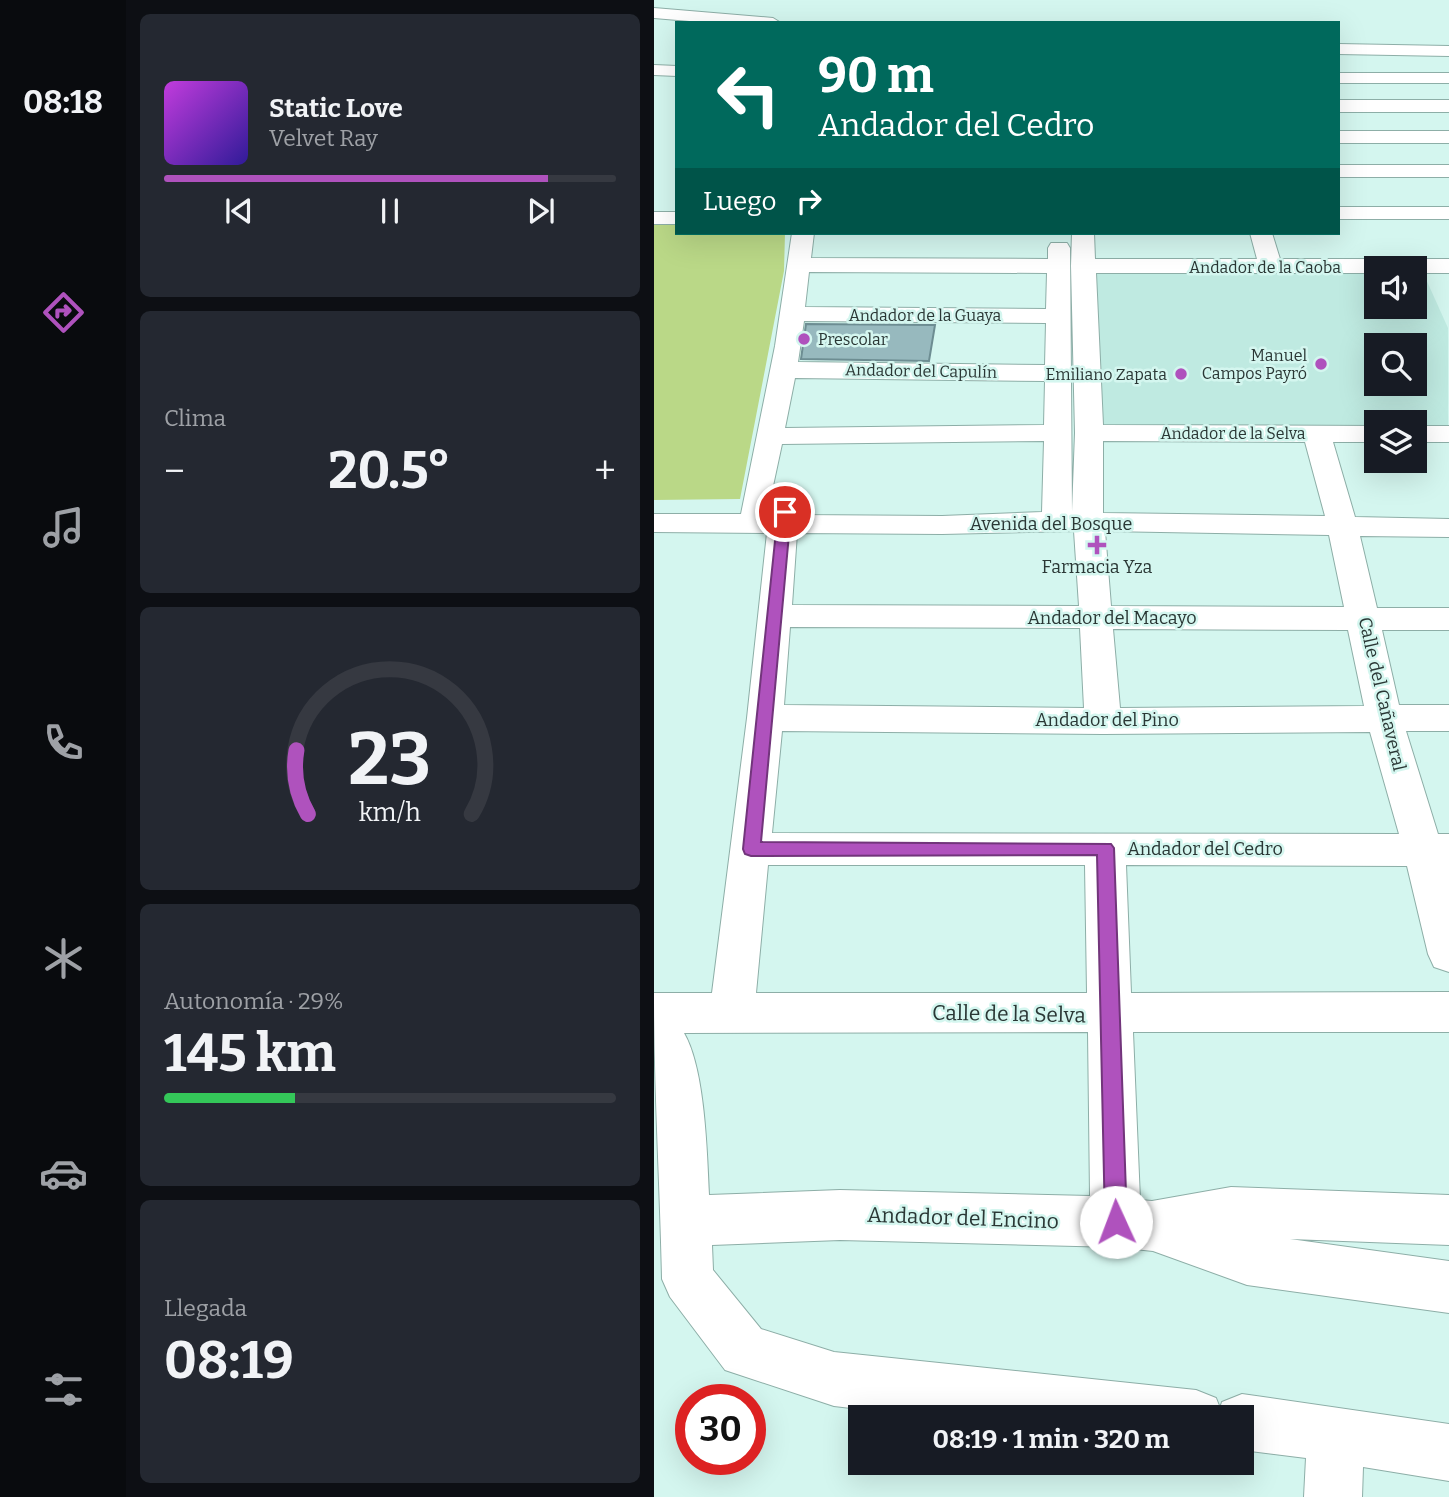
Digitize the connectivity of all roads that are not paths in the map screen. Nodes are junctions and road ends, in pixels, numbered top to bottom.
1 (654, 13) edge
2 (749, 21) edge
3 (1411, 35) dead end
4 (1342, 49) edge
5 (1448, 51) edge
6 (654, 70) edge
7 (675, 71) edge
8 (1340, 75) edge
9 (1448, 78) edge
10 (1340, 106) edge
11 (1358, 106) junction
12 (1448, 106) edge
13 (1340, 137) edge
14 (1391, 137) junction
15 (1448, 137) edge
16 (1340, 171) edge
17 (1411, 171) junction
18 (1448, 171) edge
19 (1340, 213) edge
20 (654, 215) edge
21 (675, 215) edge
22 (1340, 219) edge
23 (1445, 219) edge
24 (803, 235) edge
25 (1061, 235) edge
26 (1082, 235) edge
27 (1262, 235) edge
28 (798, 265) junction
29 (1070, 266) junction
30 (1448, 266) edge
31 (1271, 268) junction
32 (793, 314) junction
33 (1058, 316) junction
34 (783, 370) junction
35 (1058, 373) junction
36 (1059, 433) junction
37 (1089, 433) junction
38 (1317, 433) junction
39 (1364, 434) edge
40 (1427, 434) edge
41 (1448, 434) edge
42 (771, 436) junction
43 (654, 512) edge
44 (1448, 512) edge
45 (774, 516) junction
46 (1072, 516) junction
47 (1341, 520) junction
48 (654, 523) edge
49 (1448, 528) edge
50 (775, 616) junction
51 (1096, 618) junction
52 (1448, 619) edge
53 (1365, 620) junction
54 (1384, 717) junction
55 (765, 718) junction
56 (1448, 718) edge
57 (1103, 721) junction
58 (1105, 848) junction
59 (751, 849) junction
60 (1436, 850) edge
61 (1448, 954) edge
62 (732, 1011) junction
63 (1448, 1012) edge
64 (654, 1013) edge
65 (1110, 1014) junction
66 (654, 1038) edge
67 (1448, 1220) edge
68 (686, 1221) junction
69 (1134, 1224) junction
70 (1448, 1287) edge
71 (1075, 1405) edge
72 (1254, 1424) edge
73 (1336, 1434) junction
74 (1448, 1453) edge
75 (1333, 1497) edge

1 - 2 street
3 - 4 street
4 - 5 street
6 - 7 street
8 - 9 street
8 - 11 street
10 - 11 street
11 - 12 street
13 - 14 street
14 - 15 street
14 - 17 street
16 - 17 street
17 - 18 street
17 - 23 street
19 - 23 street
20 - 21 street
22 - 23 street
24 - 28 street
25 - 29 street
26 - 29 street
27 - 31 street
28 - 29 street, Andador de la Caoba
28 - 32 street
29 - 31 street, Andador de la Caoba
29 - 33 street
29 - 37 street
30 - 31 street, Andador de la Caoba
32 - 33 street, Andador de la Guaya
32 - 34 street
33 - 35 street
34 - 35 street, Andador del Capulín
34 - 42 street
35 - 36 street
36 - 42 street
36 - 46 street
37 - 38 street, Andador de la Selva
37 - 46 street
38 - 39 street, Andador de la Selva
38 - 47 street, Calle del Cañaveral
40 - 41 street
42 - 45 street
43 - 45 street, Avenida del Bosque
44 - 47 street, Avenida del Bosque
45 - 46 street, Avenida del Bosque
45 - 48 street, Avenida del Bosque
45 - 50 street
46 - 47 street, Avenida del Bosque
46 - 51 street
47 - 49 street, Avenida del Bosque
47 - 53 street, Calle del Cañaveral
50 - 51 street, Andador del Macayo
50 - 55 street
51 - 53 street, Andador del Macayo
51 - 57 street
52 - 53 street, Andador del Macayo
53 - 54 street, Calle del Cañaveral
54 - 56 street, Andador del Pino
54 - 57 street, Andador del Pino
54 - 60 street, Calle del Cañaveral
55 - 57 street, Andador del Pino
55 - 59 street
58 - 59 street, Andador del Cedro
58 - 60 street, Andador del Cedro
58 - 65 street
59 - 62 street
60 - 61 street, Calle del Cañaveral
62 - 64 street, Calle de la Selva
62 - 65 street, Calle de la Selva
63 - 65 street, Calle de la Selva
65 - 69 street
66 - 68 street
67 - 69 street, Andador del Encino
68 - 69 street, Andador del Encino
68 - 71 street
69 - 70 street
72 - 73 street
73 - 74 street
73 - 75 street

